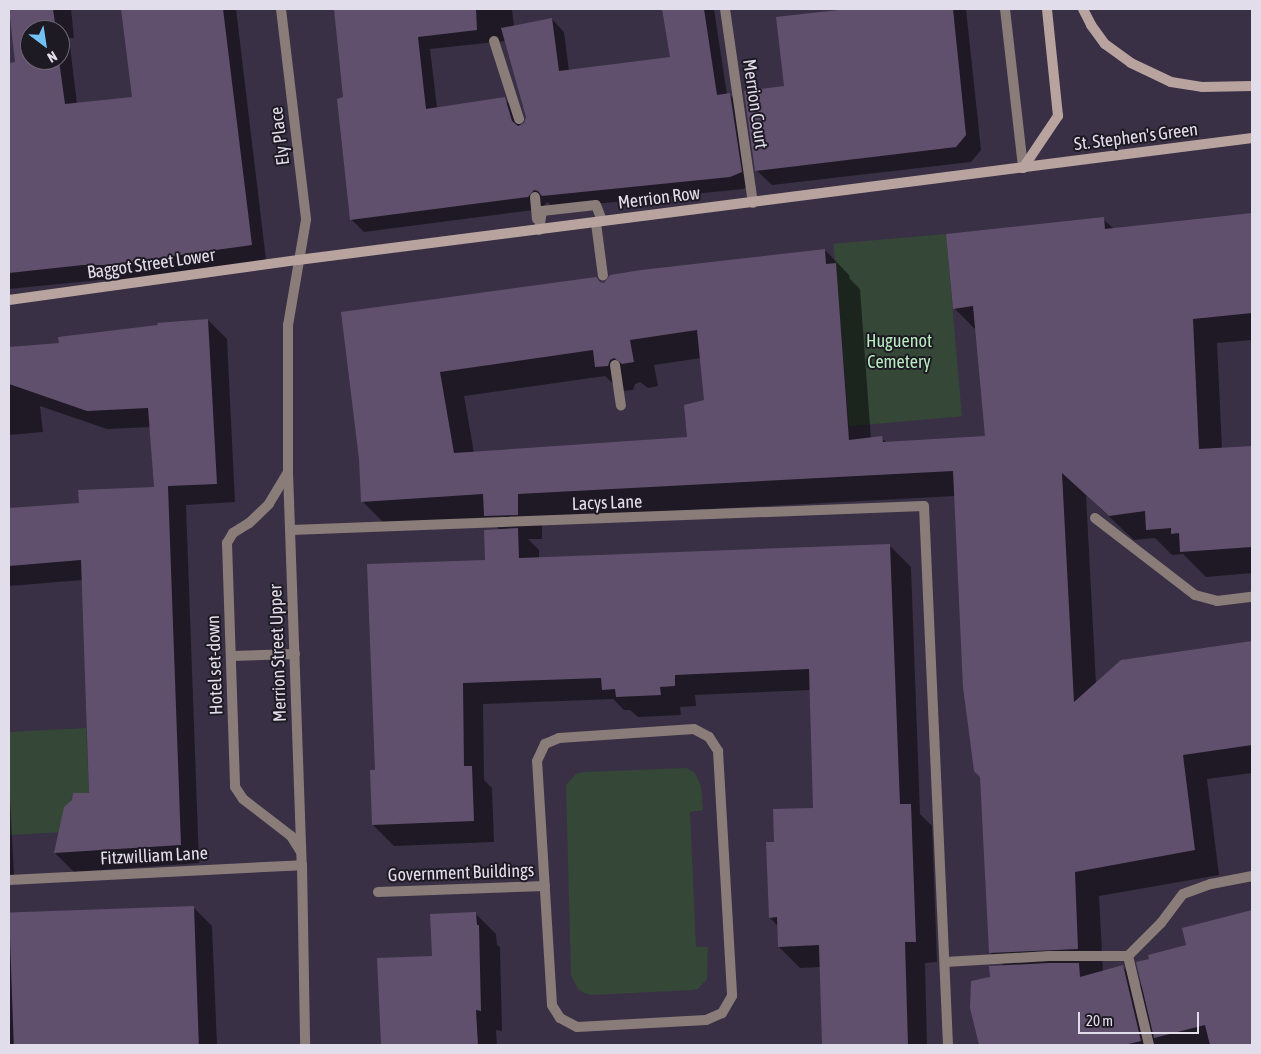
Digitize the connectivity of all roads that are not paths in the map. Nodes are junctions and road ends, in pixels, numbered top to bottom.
1 (281, 9) edge
2 (725, 9) edge
3 (1005, 9) edge
4 (1047, 9) edge
5 (1083, 9) edge
6 (494, 41) dead end
7 (1252, 86) edge
8 (519, 119) dead end
9 (1252, 138) edge
10 (1023, 168) junction
11 (535, 197) dead end
12 (753, 203) junction
13 (599, 222) junction
14 (538, 230) junction
15 (298, 260) junction
16 (603, 276) dead end
17 (9, 300) edge
18 (615, 365) dead end
19 (621, 406) dead end
20 (288, 472) junction
21 (1095, 518) dead end
22 (291, 530) junction
23 (1252, 597) edge
24 (295, 654) junction
25 (231, 656) junction
26 (301, 852) junction
27 (302, 865) junction
28 (1252, 876) edge
29 (9, 880) edge
30 (544, 886) junction
31 (378, 892) dead end
32 (1128, 956) junction
33 (945, 962) junction
34 (1149, 1044) edge
35 (305, 1045) edge
36 (948, 1045) edge

1 - 15 street, Ely Place
2 - 12 street, Merrion Court
3 - 10 street
4 - 10 main road, St. Stephen's Green
5 - 7 main road
6 - 8 street
9 - 10 main road, St. Stephen's Green
10 - 12 main road, Merrion Row
11 - 14 street
12 - 13 main road, Merrion Row
13 - 14 main road, Merrion Row
13 - 14 street
13 - 16 street
14 - 15 main road, Merrion Row
15 - 17 main road, Baggot Street Lower
15 - 20 street, Merrion Street Upper
18 - 19 street
20 - 22 street, Merrion Street Upper
20 - 25 street, Hotel set-down
21 - 23 street
22 - 24 street, Merrion Street Upper
22 - 33 street, Lacys Lane
24 - 25 street
24 - 26 street, Merrion Street Upper
25 - 26 street, Hotel set-down
26 - 27 street, Merrion Street Upper
27 - 29 street, Fitzwilliam Lane
27 - 35 street, Merrion Street Upper
28 - 32 street
30 - 30 street
30 - 31 street, Government Buildings
32 - 33 street
32 - 34 street
33 - 36 street

